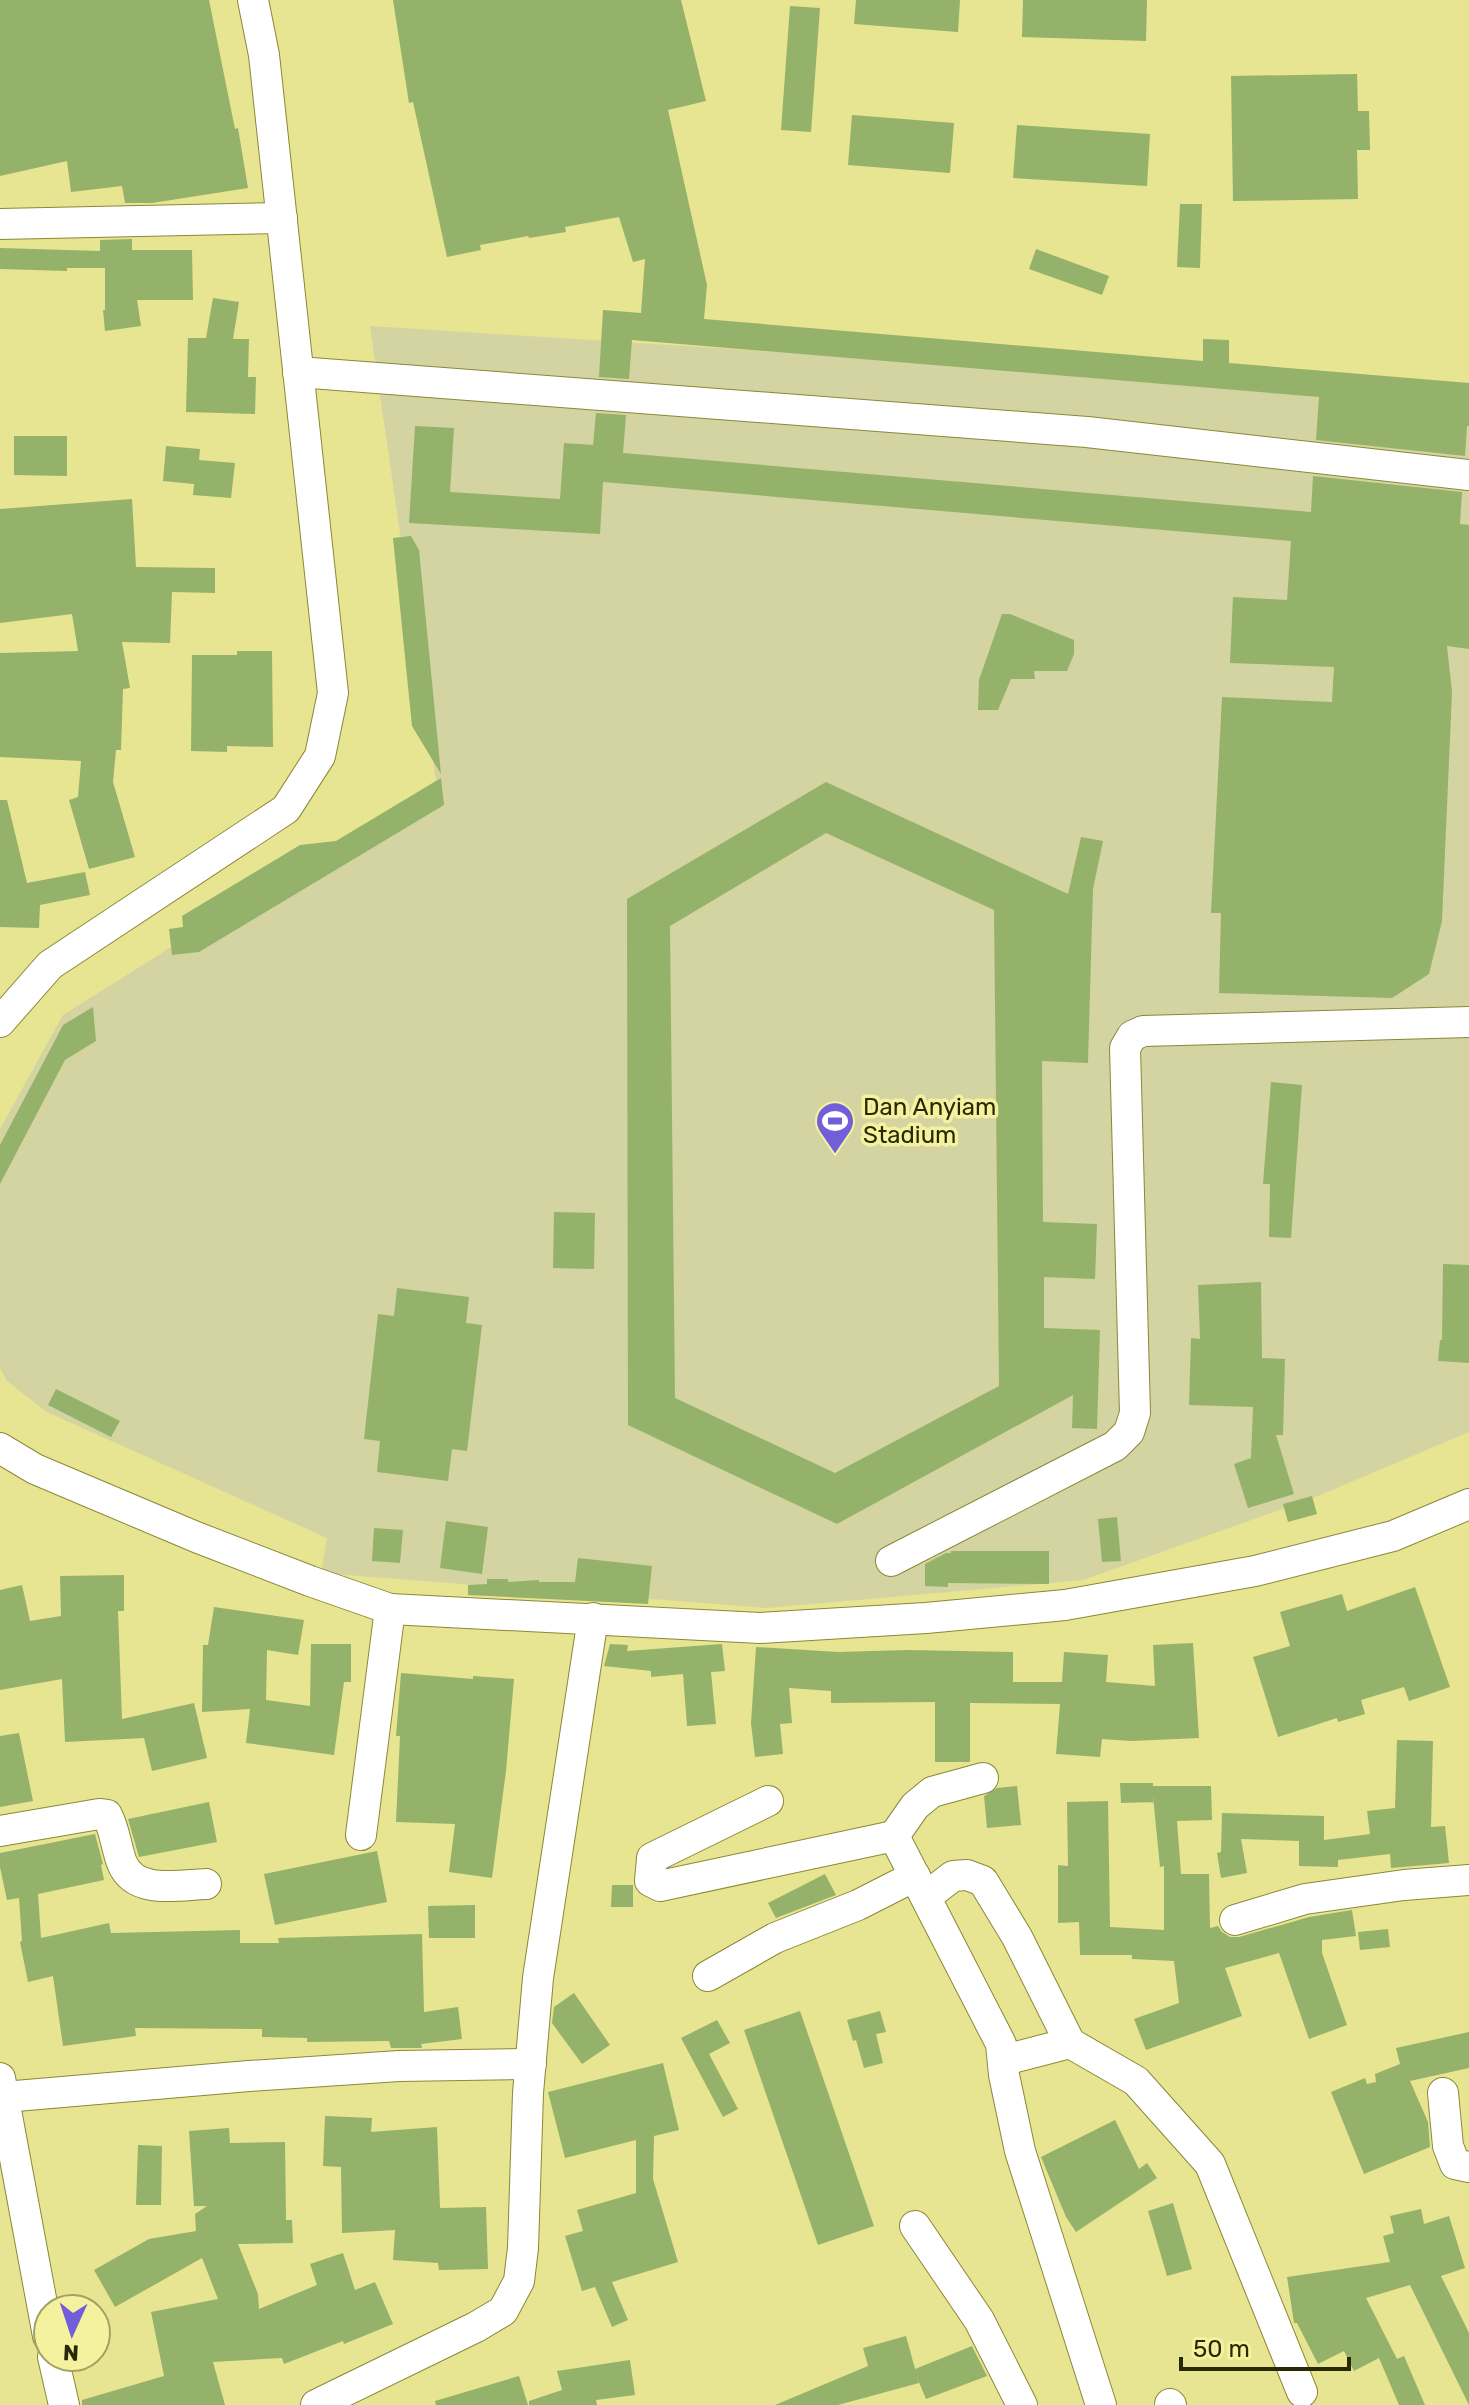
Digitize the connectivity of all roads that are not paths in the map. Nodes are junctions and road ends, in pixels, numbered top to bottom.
1 (253, 0) edge
2 (282, 218) junction
3 (0, 224) edge
4 (298, 372) junction
5 (1469, 475) edge
6 (0, 1022) edge
7 (1469, 1022) edge
8 (0, 1448) edge
9 (1469, 1504) edge
10 (891, 1561) dead end
11 (390, 1609) junction
12 (593, 1618) junction
13 (983, 1778) dead end
14 (768, 1801) dead end
15 (0, 1831) edge
16 (361, 1835) dead end
17 (894, 1836) junction
18 (1469, 1880) edge
19 (206, 1884) dead end
20 (921, 1886) junction
21 (1235, 1920) dead end
22 (708, 1976) dead end
23 (1070, 2043) junction
24 (1004, 2060) junction
25 (531, 2064) junction
26 (2, 2087) edge
27 (1443, 2093) dead end
28 (1469, 2167) edge
29 (915, 2226) dead end
30 (40, 2293) edge
31 (57, 2373) edge
32 (1302, 2392) dead end
33 (64, 2405) edge
34 (316, 2405) edge
35 (1022, 2405) edge
36 (1101, 2405) edge

1 - 2 street
2 - 3 street
2 - 4 street
4 - 5 street
4 - 6 street
7 - 10 street
8 - 11 street
9 - 12 street
11 - 12 street
11 - 16 street
12 - 25 street
13 - 17 street
14 - 17 street
15 - 19 street
17 - 20 street
18 - 21 street
20 - 22 street
20 - 23 street
20 - 24 street
23 - 24 street
23 - 32 street
24 - 36 street
25 - 26 street
25 - 34 street
26 - 30 street
27 - 28 street
29 - 35 street
31 - 33 street

